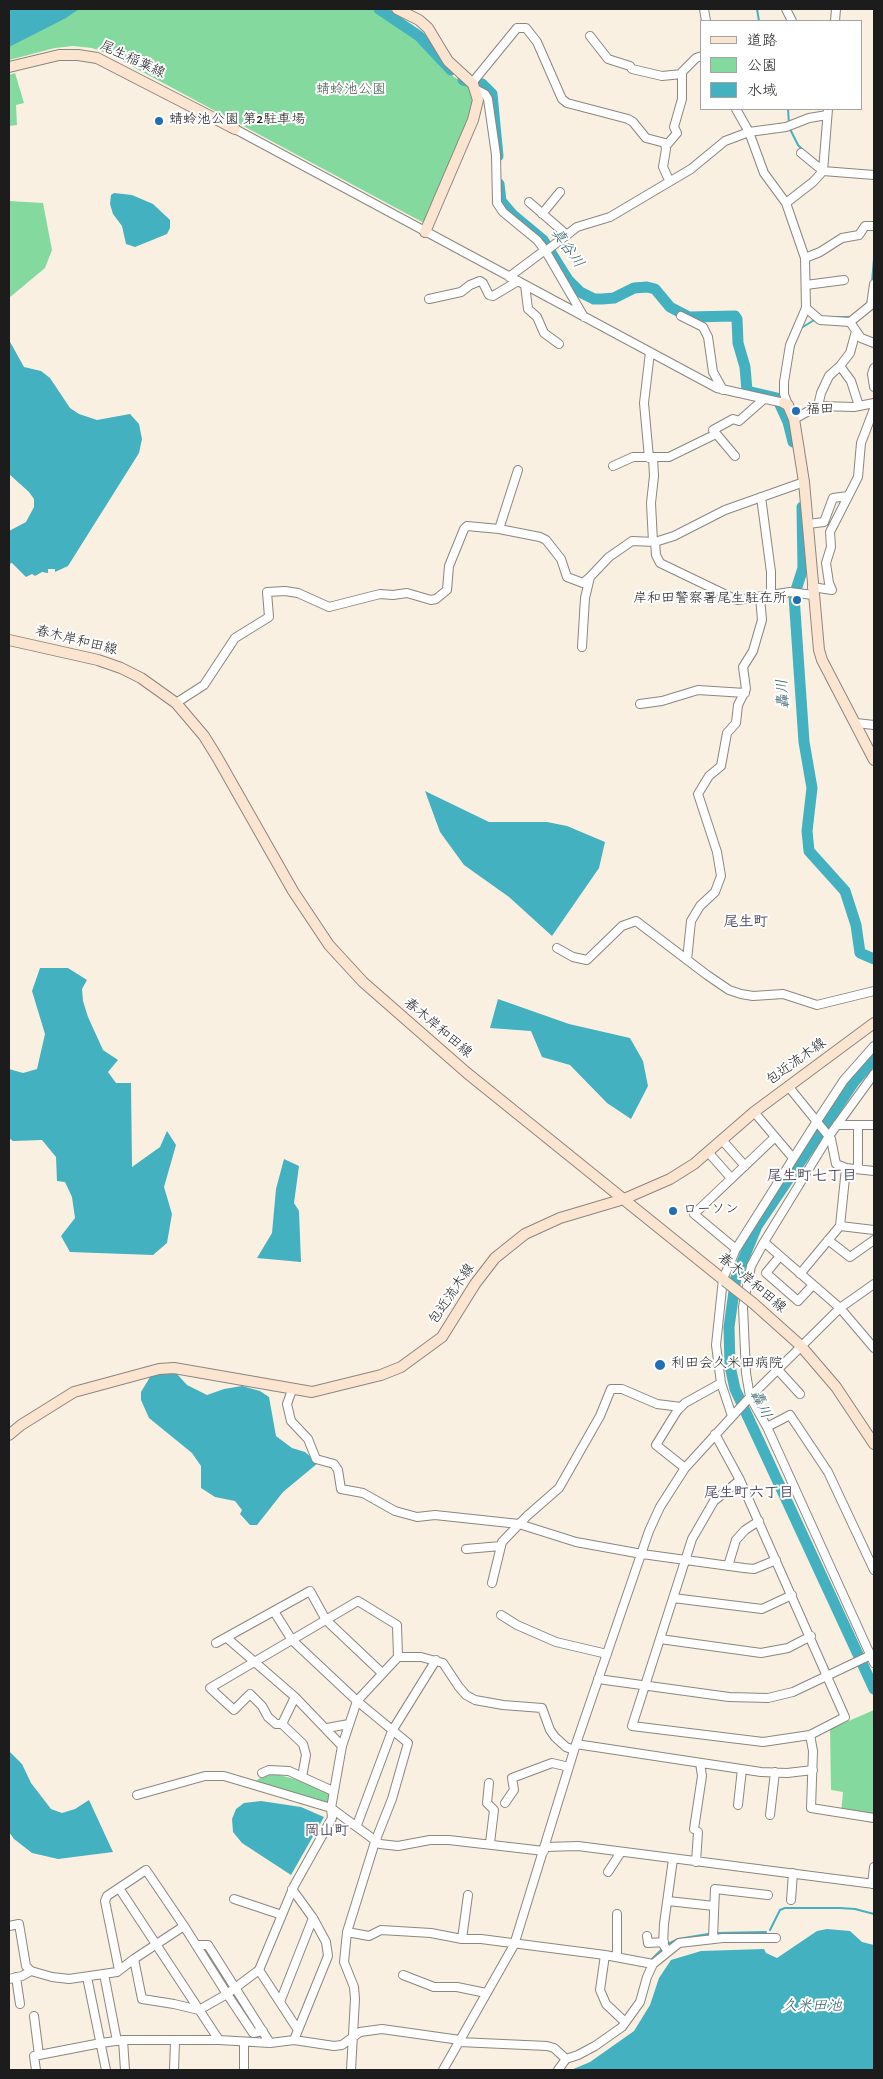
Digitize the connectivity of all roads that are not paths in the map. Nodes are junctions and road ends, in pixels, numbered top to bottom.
1 (397, 9) edge
2 (590, 36) dead end
3 (700, 57) edge
4 (9, 68) edge
5 (682, 74) junction
6 (474, 86) junction
7 (737, 110) edge
8 (828, 112) edge
9 (235, 130) joint
10 (749, 132) junction
11 (666, 146) junction
12 (800, 153) dead end
13 (823, 171) junction
14 (874, 174) edge
15 (670, 180) junction
16 (560, 192) dead end
17 (529, 202) dead end
18 (786, 203) junction
19 (542, 214) junction
20 (874, 226) edge
21 (425, 232) junction
22 (567, 235) junction
23 (546, 251) junction
24 (805, 258) junction
25 (509, 277) junction
26 (844, 280) dead end
27 (521, 283) junction
28 (806, 284) junction
29 (874, 284) edge
30 (429, 299) dead end
31 (806, 308) junction
32 (681, 316) dead end
33 (584, 317) junction
34 (850, 322) junction
35 (856, 331) junction
36 (874, 343) edge
37 (559, 344) dead end
38 (650, 352) junction
39 (840, 366) junction
40 (874, 368) edge
41 (874, 387) edge
42 (723, 390) junction
43 (764, 399) junction
44 (783, 403) junction
45 (874, 403) edge
46 (818, 406) junction
47 (860, 406) junction
48 (874, 409) edge
49 (794, 419) junction
50 (716, 434) junction
51 (735, 456) dead end
52 (651, 458) junction
53 (613, 466) dead end
54 (518, 470) dead end
55 (804, 482) junction
56 (848, 496) junction
57 (761, 497) junction
58 (808, 524) junction
59 (499, 529) junction
60 (654, 542) junction
61 (590, 577) junction
62 (812, 591) junction
63 (771, 595) junction
64 (760, 597) junction
65 (9, 640) edge
66 (582, 647) dead end
67 (744, 692) junction
68 (176, 703) junction
69 (640, 704) dead end
70 (856, 723) junction
71 (874, 725) edge
72 (874, 760) edge
73 (556, 948) dead end
74 (687, 960) junction
75 (874, 991) edge
76 (874, 1023) edge
77 (874, 1046) edge
78 (874, 1074) edge
79 (788, 1086) junction
80 (754, 1112) junction
81 (817, 1121) junction
82 (837, 1125) junction
83 (858, 1125) junction
84 (874, 1125) edge
85 (829, 1136) junction
86 (774, 1138) junction
87 (722, 1140) junction
88 (708, 1152) junction
89 (794, 1158) junction
90 (745, 1166) junction
91 (846, 1168) junction
92 (858, 1169) junction
93 (874, 1171) edge
94 (731, 1178) junction
95 (624, 1199) junction
96 (840, 1226) junction
97 (874, 1230) edge
98 (828, 1240) junction
99 (874, 1240) edge
100 (764, 1242) junction
101 (736, 1249) junction
102 (780, 1256) junction
103 (800, 1274) junction
104 (724, 1280) junction
105 (813, 1284) junction
106 (874, 1284) edge
107 (840, 1308) junction
108 (873, 1343) edge
109 (800, 1345) junction
110 (778, 1370) junction
111 (721, 1383) junction
112 (292, 1390) junction
113 (800, 1394) dead end
114 (749, 1398) junction
115 (681, 1407) junction
116 (732, 1416) junction
117 (767, 1427) junction
118 (715, 1434) junction
119 (9, 1436) edge
120 (874, 1444) edge
121 (685, 1468) junction
122 (740, 1480) junction
123 (759, 1521) junction
124 (519, 1524) junction
125 (501, 1546) junction
126 (466, 1549) dead end
127 (642, 1554) junction
128 (685, 1560) junction
129 (776, 1560) junction
130 (728, 1566) junction
131 (874, 1570) edge
132 (492, 1582) dead end
133 (792, 1595) junction
134 (673, 1598) junction
135 (275, 1613) junction
136 (500, 1615) dead end
137 (326, 1620) junction
138 (811, 1636) junction
139 (227, 1638) junction
140 (660, 1639) junction
141 (292, 1640) junction
142 (216, 1643) dead end
143 (607, 1654) junction
144 (871, 1655) edge
145 (398, 1657) junction
146 (436, 1660) junction
147 (254, 1662) junction
148 (874, 1663) edge
149 (382, 1673) junction
150 (828, 1675) junction
151 (598, 1679) junction
152 (644, 1686) junction
153 (295, 1697) junction
154 (357, 1701) junction
155 (282, 1724) junction
156 (349, 1724) junction
157 (327, 1728) junction
158 (392, 1731) junction
159 (810, 1735) junction
160 (342, 1746) junction
161 (575, 1747) junction
162 (700, 1763) junction
163 (569, 1767) junction
164 (742, 1769) junction
165 (813, 1770) junction
166 (775, 1772) junction
167 (262, 1773) dead end
168 (302, 1777) junction
169 (489, 1783) dead end
170 (333, 1791) junction
171 (137, 1795) dead end
172 (505, 1803) dead end
173 (738, 1805) dead end
174 (332, 1808) junction
175 (770, 1815) dead end
176 (874, 1818) edge
177 (357, 1825) junction
178 (376, 1842) junction
179 (490, 1843) junction
180 (544, 1849) junction
181 (621, 1852) junction
182 (673, 1859) junction
183 (696, 1862) junction
184 (874, 1867) edge
185 (608, 1872) dead end
186 (793, 1873) junction
187 (873, 1884) edge
188 (119, 1888) junction
189 (292, 1889) junction
190 (468, 1894) dead end
191 (768, 1895) dead end
192 (234, 1899) dead end
193 (791, 1900) dead end
194 (668, 1901) junction
195 (714, 1906) junction
196 (617, 1914) dead end
197 (282, 1915) junction
198 (313, 1918) junction
199 (9, 1926) edge
200 (184, 1926) junction
201 (347, 1932) junction
202 (647, 1936) dead end
203 (713, 1938) junction
204 (776, 1938) dead end
205 (462, 1939) junction
206 (664, 1942) junction
207 (156, 1944) junction
208 (196, 1945) junction
209 (514, 1945) junction
210 (667, 1950) junction
211 (605, 1955) junction
212 (617, 1957) junction
213 (134, 1959) junction
214 (653, 1964) junction
215 (119, 1970) junction
216 (259, 1970) junction
217 (31, 1971) junction
218 (104, 1974) junction
219 (403, 1975) dead end
220 (87, 1977) junction
221 (13, 1978) edge
222 (235, 1986) junction
223 (486, 1993) junction
224 (227, 1994) junction
225 (280, 2002) junction
226 (20, 2004) dead end
227 (199, 2010) junction
228 (34, 2016) dead end
229 (625, 2022) junction
230 (298, 2030) junction
231 (263, 2031) junction
232 (352, 2039) junction
233 (120, 2040) junction
234 (219, 2040) junction
235 (294, 2040) junction
236 (176, 2041) junction
237 (459, 2041) junction
238 (244, 2042) junction
239 (101, 2043) junction
240 (270, 2043) junction
241 (39, 2055) junction
242 (566, 2059) junction
243 (36, 2070) edge
244 (106, 2070) edge
245 (125, 2070) edge
246 (174, 2070) edge
247 (244, 2070) edge
248 (351, 2070) edge
249 (442, 2070) edge
250 (558, 2070) edge

1 - 6 street
2 - 5 street
3 - 5 street
4 - 9 street, 尾生稲葉線
5 - 11 street
6 - 11 street
6 - 21 street
6 - 23 street
7 - 10 street
8 - 10 street
8 - 13 street
9 - 21 street
10 - 15 street
10 - 18 street
11 - 15 street
12 - 13 street
13 - 14 street
13 - 18 street
15 - 22 street
16 - 19 street
17 - 19 street
18 - 24 street
19 - 22 street
20 - 24 street
21 - 25 street
22 - 23 street
23 - 25 street
23 - 33 street
24 - 28 street
25 - 27 street
26 - 28 street
27 - 30 street
27 - 33 street
27 - 37 street
28 - 31 street
29 - 34 street
31 - 34 street
31 - 44 street
32 - 42 street
33 - 38 street
34 - 35 street
35 - 36 street
35 - 39 street
38 - 42 street
38 - 52 street
39 - 46 street
39 - 47 street
40 - 41 street
42 - 43 street
43 - 44 street
43 - 50 street
44 - 49 street
45 - 47 street
46 - 47 street
46 - 49 street
48 - 56 street
49 - 55 street
50 - 51 street
50 - 52 street
52 - 53 street
52 - 60 street
54 - 59 street
55 - 57 street
55 - 58 street
56 - 58 street
56 - 62 street
57 - 60 street
57 - 63 street
58 - 62 street
59 - 61 street
59 - 68 street
60 - 61 street
60 - 64 street
61 - 66 street
62 - 63 street
62 - 70 street
63 - 64 street
64 - 67 street
65 - 68 street, 春木岸和田線
67 - 69 street
67 - 74 street
68 - 95 street, 春木岸和田線
70 - 71 street
70 - 72 street
73 - 74 street
74 - 75 street
76 - 79 street, 包近流木線
77 - 81 street
78 - 82 street
79 - 80 street, 包近流木線
79 - 81 street
80 - 86 street
80 - 87 street, 包近流木線
81 - 85 street
81 - 89 street
82 - 83 street
82 - 85 street
83 - 84 street
83 - 92 street
85 - 91 street
85 - 100 street
86 - 89 street
86 - 90 street
87 - 88 street, 包近流木線
87 - 90 street
88 - 94 street
88 - 95 street, 包近流木線
89 - 101 street
90 - 94 street
91 - 92 street
91 - 96 street
92 - 93 street
94 - 101 street
95 - 104 street, 春木岸和田線
95 - 112 street, 包近流木線
96 - 97 street
96 - 98 street
98 - 99 street
98 - 103 street
100 - 102 street
100 - 114 street
101 - 104 street
102 - 103 street
102 - 105 street
103 - 105 street
104 - 109 street, 春木岸和田線, bridge
104 - 111 street
105 - 107 street
106 - 107 street
107 - 108 street
107 - 109 street
109 - 110 street
109 - 120 street, 春木岸和田線
110 - 113 street
110 - 114 street
111 - 115 street
111 - 116 street
112 - 119 street, 包近流木線
112 - 124 street
114 - 116 street
114 - 117 street
115 - 121 street
115 - 124 street
116 - 118 street
117 - 131 street
117 - 144 street
118 - 121 street
118 - 122 street
121 - 127 street
122 - 123 street
122 - 128 street
123 - 129 street
123 - 130 street
124 - 125 street
124 - 127 street
125 - 126 street
125 - 132 street
127 - 128 street
127 - 143 street
128 - 130 street
128 - 134 street
129 - 130 street
129 - 133 street
133 - 134 street
133 - 138 street
134 - 140 street
135 - 137 street
135 - 139 street
135 - 141 street
136 - 143 street
137 - 141 street
137 - 145 street
137 - 149 street
138 - 140 street
138 - 150 street
139 - 142 street
139 - 147 street
140 - 152 street
141 - 147 street
141 - 154 street
143 - 151 street
144 - 148 street
144 - 150 street
145 - 146 street
145 - 149 street
146 - 158 street
146 - 161 street
147 - 153 street
147 - 155 street
149 - 154 street
150 - 152 street
150 - 159 street
151 - 152 street
151 - 161 street
152 - 159 street
153 - 155 street
153 - 157 street
154 - 156 street
154 - 158 street
155 - 168 street
156 - 157 street
156 - 160 street
157 - 160 street
158 - 177 street
158 - 178 street
159 - 165 street
160 - 170 street
161 - 162 street
161 - 163 street
162 - 164 street
162 - 183 street
163 - 172 street
163 - 180 street
164 - 166 street
164 - 173 street
165 - 166 street
165 - 176 street
166 - 175 street
167 - 168 street
168 - 170 street
169 - 179 street
170 - 174 street
171 - 174 street
174 - 177 street
174 - 189 street
177 - 178 street
178 - 179 street
178 - 201 street
179 - 180 street
180 - 181 street
180 - 209 street
181 - 182 street
181 - 185 street
182 - 183 street
182 - 194 street
183 - 186 street
184 - 187 street
186 - 187 street
186 - 193 street
188 - 200 street
188 - 207 street
188 - 215 street
189 - 197 street
189 - 198 street
190 - 205 street
191 - 195 street
192 - 197 street
194 - 195 street
194 - 206 street
195 - 203 street
196 - 212 street
197 - 216 street
198 - 225 street
198 - 230 street
199 - 217 street
200 - 207 street
200 - 208 street
201 - 205 street
201 - 232 street
202 - 206 street
203 - 204 street
203 - 210 street
205 - 209 street
206 - 210 street
207 - 213 street
207 - 227 street
208 - 222 street
208 - 224 street
209 - 211 street
209 - 223 street
210 - 214 street
211 - 212 street
211 - 229 street
212 - 214 street
213 - 215 street
213 - 227 street
214 - 229 street
215 - 218 street
216 - 222 street
216 - 225 street
217 - 220 street
217 - 221 street
218 - 220 street
218 - 233 street
219 - 223 street
220 - 239 street
221 - 226 street
222 - 224 street
222 - 231 street
223 - 237 street
224 - 227 street
224 - 231 street
225 - 230 street
227 - 234 street
228 - 241 street
229 - 242 street
230 - 235 street
231 - 240 street
232 - 235 street
232 - 237 street
232 - 248 street
233 - 236 street
233 - 239 street
233 - 245 street
234 - 236 street
234 - 238 street
235 - 240 street
236 - 246 street
237 - 242 street
237 - 249 street
238 - 240 street
238 - 247 street
239 - 241 street
239 - 244 street
241 - 243 street
242 - 250 street

